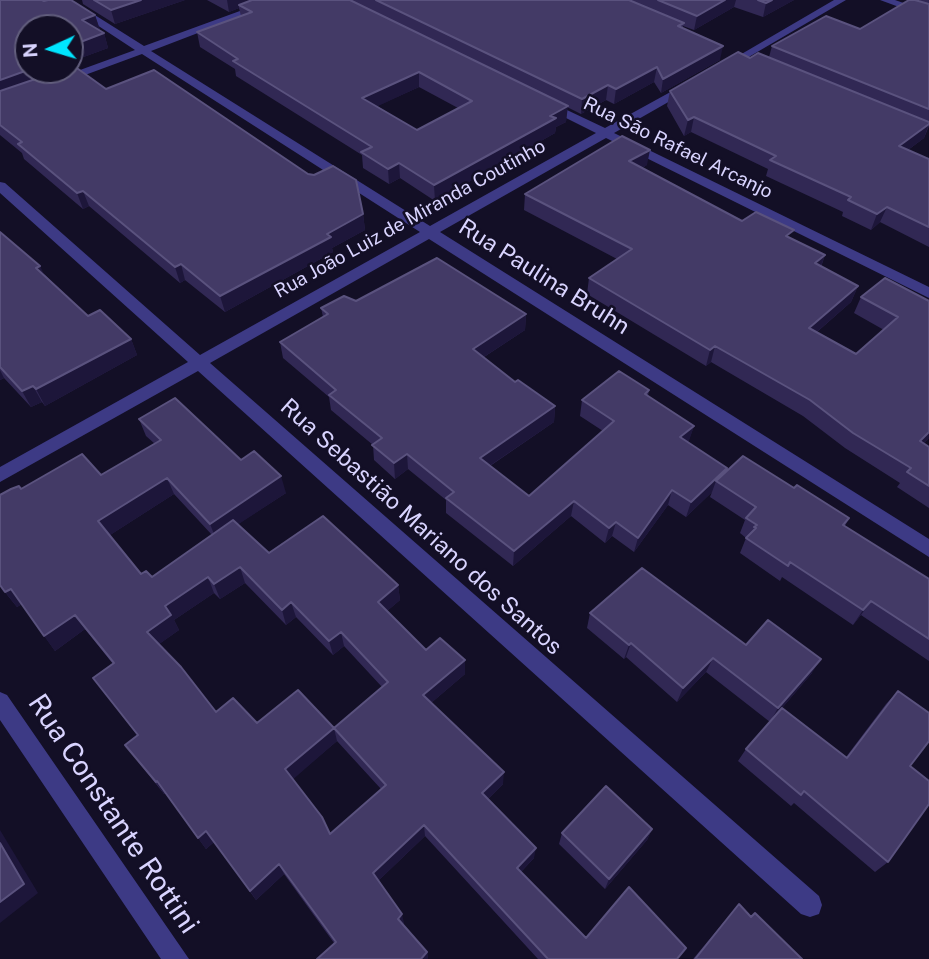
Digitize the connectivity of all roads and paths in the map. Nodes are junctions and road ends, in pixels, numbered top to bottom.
1 (64, 0) edge
2 (279, 0) edge
3 (841, 0) edge
4 (885, 0) edge
5 (929, 15) edge
6 (144, 50) junction
7 (84, 72) edge
8 (531, 97) edge
9 (605, 134) junction
10 (0, 186) edge
11 (430, 232) junction
12 (929, 293) edge
13 (200, 363) junction
14 (0, 475) edge
15 (929, 548) edge
16 (0, 702) edge
17 (810, 905) dead end
18 (176, 959) edge

1 - 6 street, Rua Paulina Bruhn
2 - 6 street
3 - 9 street, Rua João Luiz de Miranda Coutinho
4 - 5 street
6 - 7 street
6 - 11 street, Rua Paulina Bruhn
8 - 9 street, Rua São Rafael Arcanjo
9 - 11 street, Rua João Luiz de Miranda Coutinho
9 - 12 street, Rua São Rafael Arcanjo
10 - 13 street, Rua Sebastião Mariano dos Santos
11 - 13 street, Rua João Luiz de Miranda Coutinho
11 - 15 street, Rua Paulina Bruhn
13 - 14 street, Rua João Luiz de Miranda Coutinho
13 - 17 street, Rua Sebastião Mariano dos Santos
16 - 18 street, Rua Constante Rottini

